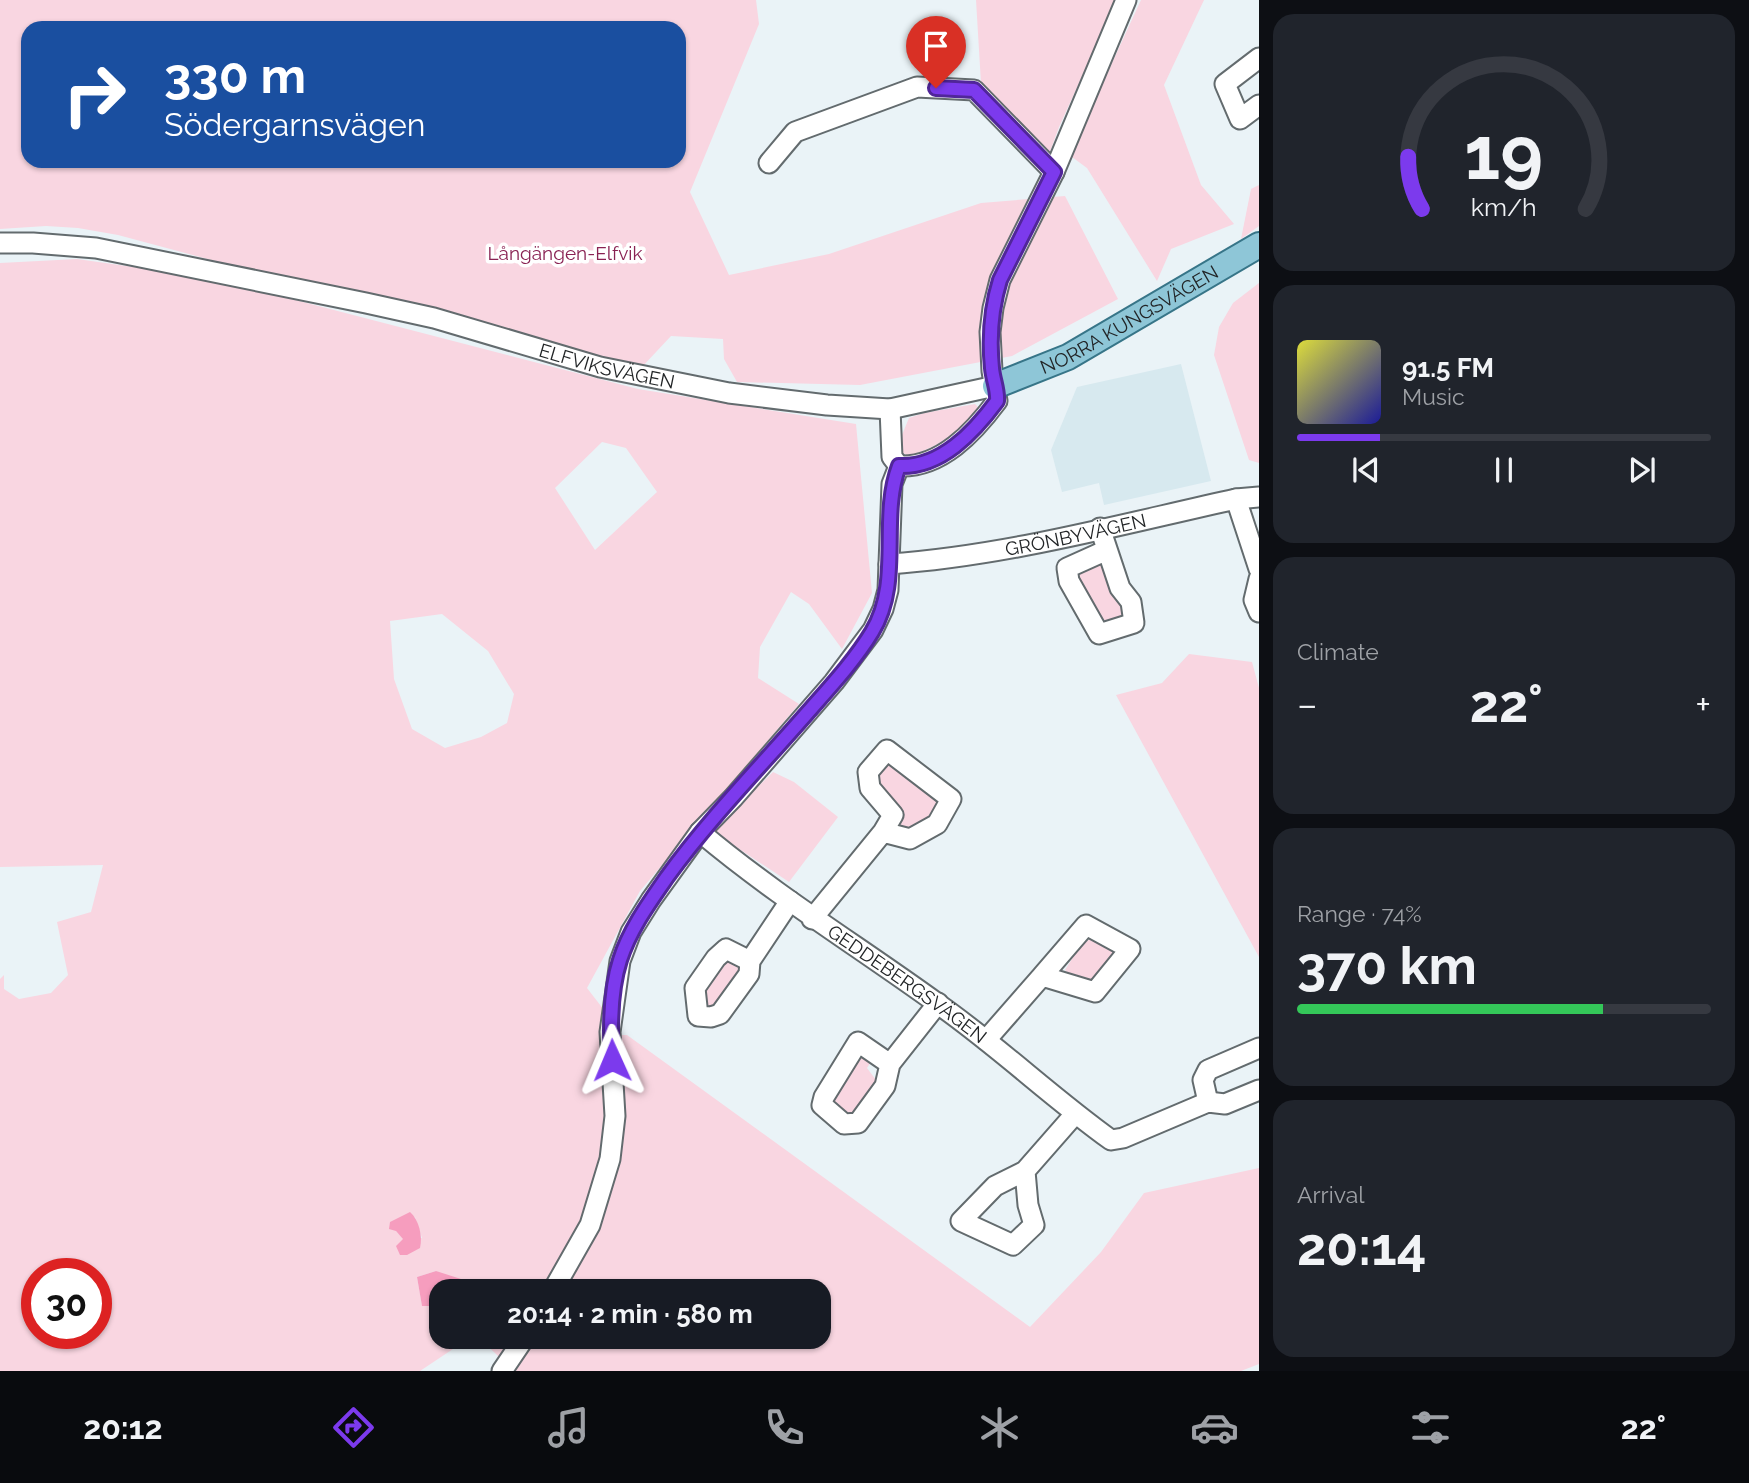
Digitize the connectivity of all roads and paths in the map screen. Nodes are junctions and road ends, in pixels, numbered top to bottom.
1 (1126, 0) edge
2 (1259, 58) edge
3 (1259, 105) edge
4 (769, 163) dead end
5 (1054, 172) junction
6 (0, 243) edge
7 (1259, 244) edge
8 (995, 386) junction
9 (890, 409) junction
10 (899, 466) junction
11 (1259, 497) edge
12 (1236, 499) junction
13 (1100, 528) junction
14 (1107, 550) dead end
15 (889, 564) junction
16 (1259, 569) edge
17 (1259, 579) edge
18 (1259, 612) edge
19 (700, 832) junction
20 (883, 832) junction
21 (790, 901) junction
22 (812, 919) junction
23 (750, 961) dead end
24 (1042, 976) dead end
25 (938, 1003) junction
26 (986, 1040) junction
27 (1259, 1048) edge
28 (890, 1064) dead end
29 (1259, 1090) edge
30 (1208, 1102) junction
31 (1074, 1114) junction
32 (1025, 1171) dead end
33 (559, 1279) edge
34 (517, 1349) edge
35 (502, 1371) edge

1 - 5 street
2 - 3 street
4 - 5 street
5 - 8 street
6 - 9 street, ELFVIKSVÄGEN
7 - 8 main road, NORRA KUNGSVÄGEN
8 - 9 street, ELFVIKSVÄGEN
8 - 10 street
9 - 10 street
10 - 15 street
11 - 12 street, GRÖNBYVÄGEN
12 - 13 street, GRÖNBYVÄGEN
12 - 16 street
13 - 14 street
13 - 15 street, GRÖNBYVÄGEN
15 - 19 street
17 - 18 street
19 - 21 street, GEDDEBERGSVÄGEN
19 - 33 street
20 - 20 street
20 - 22 street
21 - 22 street, GEDDEBERGSVÄGEN
21 - 23 street
22 - 25 street, GEDDEBERGSVÄGEN
24 - 26 street
25 - 26 street, GEDDEBERGSVÄGEN
25 - 28 street
26 - 31 street, GEDDEBERGSVÄGEN
27 - 30 street
29 - 30 street
30 - 31 street, GEDDEBERGSVÄGEN
31 - 32 street
34 - 35 street

